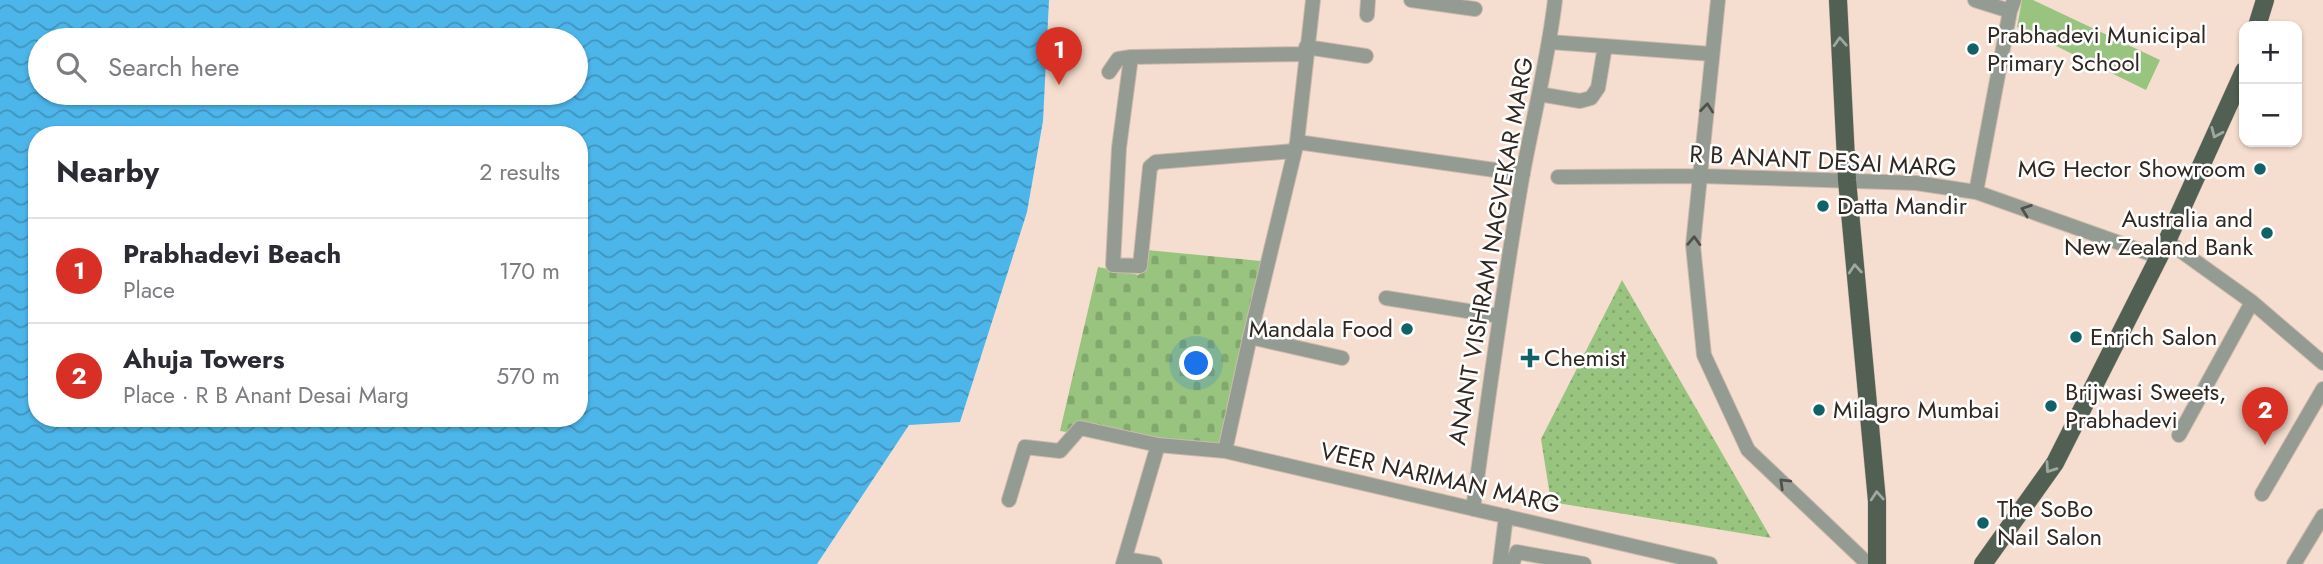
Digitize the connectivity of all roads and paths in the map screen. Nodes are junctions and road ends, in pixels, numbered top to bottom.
1 (1313, 0) edge
2 (1411, 0) edge
3 (1555, 0) edge
4 (1718, 0) edge
5 (1839, 0) edge
6 (1975, 0) edge
7 (2264, 0) edge
8 (1439, 2) edge
9 (2012, 6) edge
10 (1475, 9) dead end
11 (2258, 21) edge
12 (1550, 42) junction
13 (1605, 46) junction
14 (1306, 50) junction
15 (1712, 54) junction
16 (1366, 56) dead end
17 (1131, 57) junction
18 (1109, 72) dead end
19 (2239, 82) edge
20 (1539, 98) junction
21 (1598, 107) dead end
22 (1296, 147) junction
23 (1523, 174) junction
24 (1700, 176) junction
25 (1558, 177) dead end
26 (1847, 180) junction
27 (1976, 192) junction
28 (2163, 249) junction
29 (1386, 298) dead end
30 (2252, 302) junction
31 (1499, 316) junction
32 (1250, 337) junction
33 (1342, 358) dead end
34 (2323, 363) edge
35 (2323, 389) edge
36 (2179, 435) dead end
37 (1158, 445) junction
38 (1225, 451) junction
39 (2262, 494) dead end
40 (1009, 500) dead end
41 (1473, 509) junction
42 (1506, 516) junction
43 (2323, 516) edge
44 (1131, 562) edge
45 (1155, 564) edge
46 (1500, 564) edge
47 (1513, 564) edge
48 (1578, 564) edge
49 (1710, 564) edge
50 (1868, 564) edge
51 (1877, 564) edge
52 (1983, 564) edge
53 (2294, 564) edge

1 - 14 street
2 - 8 street
3 - 12 street, ANANT VISHRAM NAGVEKAR MARG
4 - 15 street
26 -> 5 main road
6 - 9 street
7 - 11 main road
8 - 10 street
9 - 27 street
12 - 13 street
12 - 20 street, ANANT VISHRAM NAGVEKAR MARG
13 - 15 street
13 - 20 street
14 - 16 street
14 - 17 street
14 - 22 street
24 -> 15 street
17 - 18 street
17 - 22 street
19 -> 28 main road
20 - 21 street
20 - 23 street, ANANT VISHRAM NAGVEKAR MARG
22 - 23 street
22 - 32 street
23 - 31 street, ANANT VISHRAM NAGVEKAR MARG
24 - 25 street, R B ANANT DESAI MARG
24 - 26 street, R B ANANT DESAI MARG
50 -> 24 street
26 - 27 street, R B ANANT DESAI MARG
51 -> 26 main road
28 -> 27 street, R B ANANT DESAI MARG
28 - 30 street, R B ANANT DESAI MARG
28 -> 52 main road
29 - 31 street
30 - 34 street, R B ANANT DESAI MARG
30 - 36 street
31 - 41 street, ANANT VISHRAM NAGVEKAR MARG
32 - 33 street
32 - 38 street
35 - 39 street
37 - 38 street, VEER NARIMAN MARG
37 - 40 street, VEER NARIMAN MARG
37 - 44 street
38 - 41 street, VEER NARIMAN MARG
41 - 42 street, VEER NARIMAN MARG
42 - 46 street
42 - 49 street, VEER NARIMAN MARG
43 - 53 street
44 - 45 street
47 - 48 street

